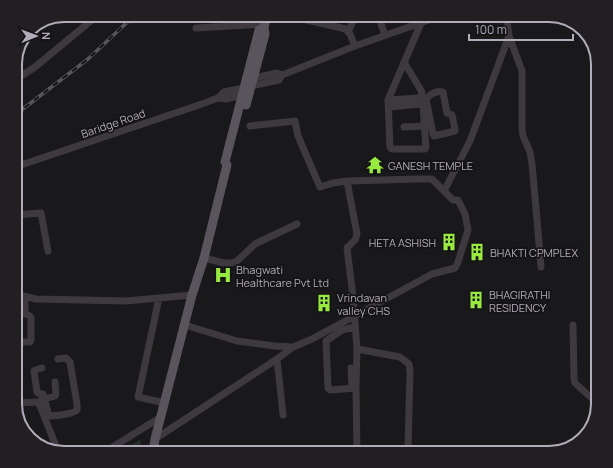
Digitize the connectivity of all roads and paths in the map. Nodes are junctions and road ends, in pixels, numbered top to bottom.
1 (89, 22) edge
2 (229, 22) edge
3 (265, 22) edge
4 (315, 22) edge
5 (353, 22) edge
6 (377, 22) edge
7 (381, 22) edge
8 (507, 22) edge
9 (421, 23) joint
10 (378, 26) dead end
11 (348, 32) junction
12 (386, 35) junction
13 (509, 36) junction
14 (355, 46) junction
15 (404, 62) junction
16 (22, 75) edge
17 (248, 86) junction
18 (424, 97) junction
19 (389, 103) junction
20 (250, 126) dead end
21 (425, 126) junction
22 (404, 127) dead end
23 (22, 165) edge
24 (347, 181) junction
25 (444, 191) junction
26 (22, 214) edge
27 (297, 224) dead end
28 (48, 251) dead end
29 (204, 258) junction
30 (541, 267) dead end
31 (192, 295) junction
32 (22, 296) edge
33 (26, 297) junction
34 (159, 298) junction
35 (354, 316) junction
36 (185, 325) junction
37 (355, 326) junction
38 (572, 326) dead end
39 (323, 333) junction
40 (326, 341) junction
41 (22, 342) edge
42 (293, 347) junction
43 (357, 349) junction
44 (58, 359) dead end
45 (277, 359) junction
46 (42, 368) dead end
47 (351, 368) dead end
48 (55, 382) dead end
49 (354, 388) junction
50 (591, 398) edge
51 (40, 400) junction
52 (22, 402) edge
53 (165, 403) junction
54 (283, 415) dead end
55 (161, 417) junction
56 (155, 439) junction
57 (56, 445) edge
58 (114, 446) edge
59 (154, 446) edge
60 (357, 446) edge
61 (408, 446) edge

1 - 16 street
2 - 3 street
3 - 17 main road
4 - 11 street
5 - 11 street
6 - 10 street
7 - 12 street
8 - 13 street
9 - 12 street
9 - 15 street
11 - 14 street
12 - 14 street
13 - 25 street
13 - 30 street
14 - 17 street, Baridge Road
15 - 18 street
15 - 19 street
17 - 23 street, Baridge Road
17 - 29 main road
18 - 18 street
18 - 19 street
19 - 21 street
19 - 21 street
20 - 24 street
21 - 22 street
24 - 25 street
24 - 35 street
25 - 35 street
26 - 28 street
27 - 29 street
29 - 31 main road
31 - 34 street
31 - 36 main road
32 - 33 street
33 - 34 street
33 - 41 street
34 - 53 street
35 - 37 street
35 - 39 street
36 - 42 street
36 - 53 main road
37 - 40 street
37 - 43 street
38 - 50 street
39 - 40 street
39 - 42 street
40 - 49 street
42 - 45 street
43 - 49 street
43 - 61 street
44 - 51 street
45 - 54 street
45 - 56 street
46 - 51 street
47 - 49 street
48 - 51 street
49 - 60 street
51 - 52 street
51 - 57 street
53 - 55 main road
55 - 56 main road
55 - 58 street
56 - 59 main road

